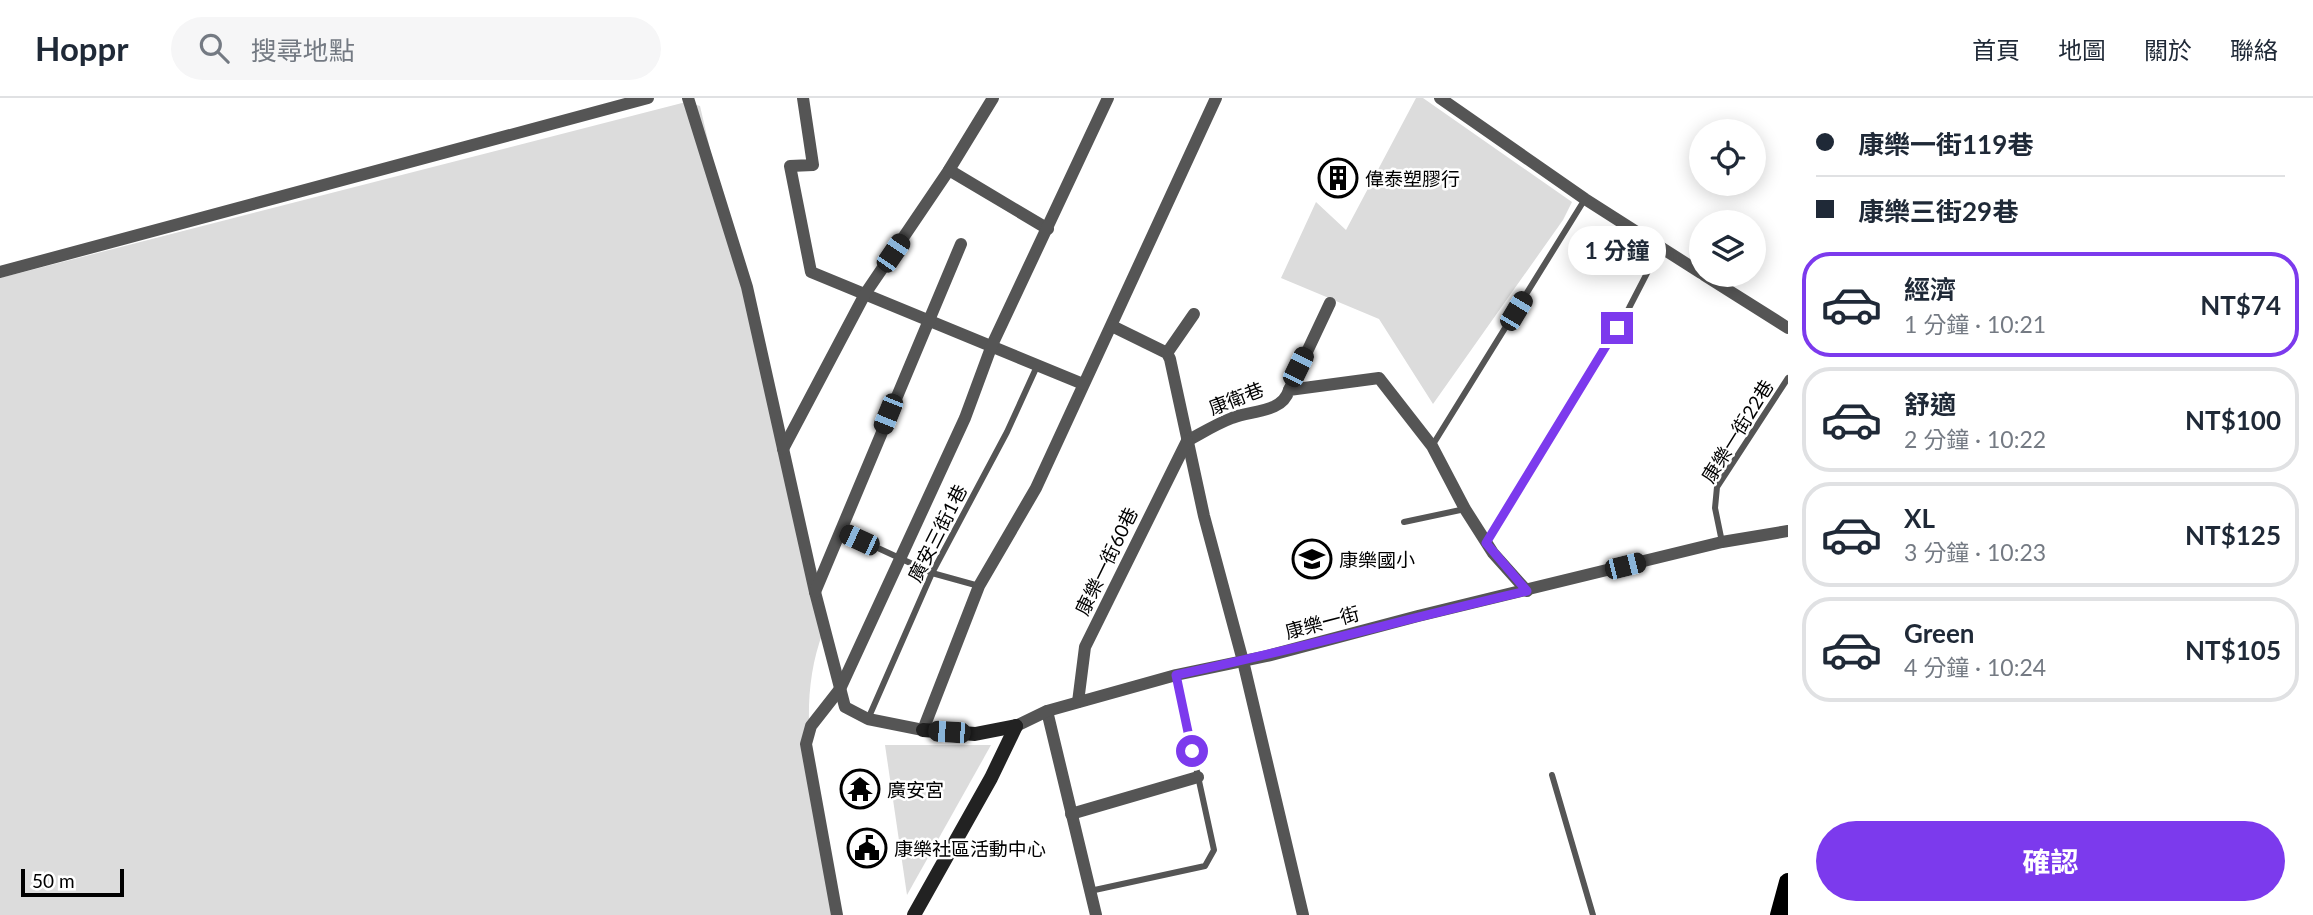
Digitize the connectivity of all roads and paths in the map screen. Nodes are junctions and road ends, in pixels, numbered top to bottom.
1 (648, 98) edge
2 (688, 98) edge
3 (803, 98) edge
4 (993, 98) edge
5 (1108, 98) edge
6 (1216, 98) edge
7 (1440, 98) edge
8 (949, 170) junction
9 (1585, 199) junction
10 (1048, 229) junction
11 (961, 244) dead end
12 (1660, 248) junction
13 (1689, 266) edge
14 (0, 272) edge
15 (1723, 287) edge
16 (865, 294) junction
17 (1330, 303) dead end
18 (1194, 314) dead end
19 (927, 320) junction
20 (1112, 326) junction
21 (1788, 328) edge
22 (992, 345) junction
23 (1167, 353) junction
24 (1038, 364) junction
25 (1788, 378) edge
26 (1083, 384) junction
27 (1289, 390) junction
28 (1187, 441) junction
29 (1432, 446) junction
30 (783, 449) junction
31 (1465, 509) junction
32 (1404, 522) dead end
33 (840, 531) junction
34 (1788, 531) edge
35 (1723, 542) junction
36 (1486, 543) junction
37 (898, 558) junction
38 (932, 573) junction
39 (979, 586) junction
40 (1527, 591) junction
41 (815, 592) junction
42 (1243, 661) junction
43 (1176, 675) junction
44 (840, 690) junction
45 (1077, 702) junction
46 (1047, 711) junction
47 (868, 719) junction
48 (1016, 726) junction
49 (923, 730) junction
50 (1552, 775) dead end
51 (1198, 777) junction
52 (1071, 814) junction
53 (1788, 882) edge
54 (1090, 891) junction
55 (837, 915) edge
56 (914, 915) edge
57 (1096, 915) edge
58 (1303, 915) edge
59 (1593, 915) edge
60 (1779, 915) edge

1 - 14 street
2 - 30 street
3 - 16 street
4 - 8 street
5 - 10 street
6 - 20 street
7 - 9 street
8 - 10 street
8 - 16 street
9 - 12 street
9 - 29 lane
10 - 22 street
11 - 19 street
12 - 13 street
12 - 36 lane
15 - 21 street
16 - 19 street
16 - 30 street
17 - 27 street
18 - 23 street
19 - 22 street
19 - 33 street
20 - 23 street
20 - 26 street
22 - 24 street
22 - 37 street
23 - 28 street
24 - 26 street
24 - 38 lane, 廣安三街1巷
25 - 35 lane, 康樂一街22巷
26 - 39 street
27 - 28 street, 康衛巷
27 - 29 street, 康衛巷
28 - 42 street
28 - 45 street, 康樂一街60巷
29 - 31 street
30 - 41 street
31 - 32 lane
31 - 36 street
33 - 37 lane
33 - 41 street
34 - 35 street, 康樂一街
35 - 40 street, 康樂一街
36 - 40 street
37 - 38 lane
37 - 44 street
38 - 39 lane
38 - 47 lane, 廣安三街1巷
39 - 49 street
40 - 42 street, 康樂一街
41 - 44 street
42 - 43 street, 康樂一街
42 - 58 street
43 - 45 street, 康樂一街
43 - 51 lane
44 - 47 street
44 - 55 street
45 - 46 street, 康樂一街
46 - 48 street, 康樂一街
46 - 52 street
47 - 49 street, 康樂一街
48 - 49 street, 康樂一街
48 - 56 street
50 - 59 lane
51 - 52 street
51 - 54 lane
52 - 54 street
53 - 60 main road
54 - 57 street

